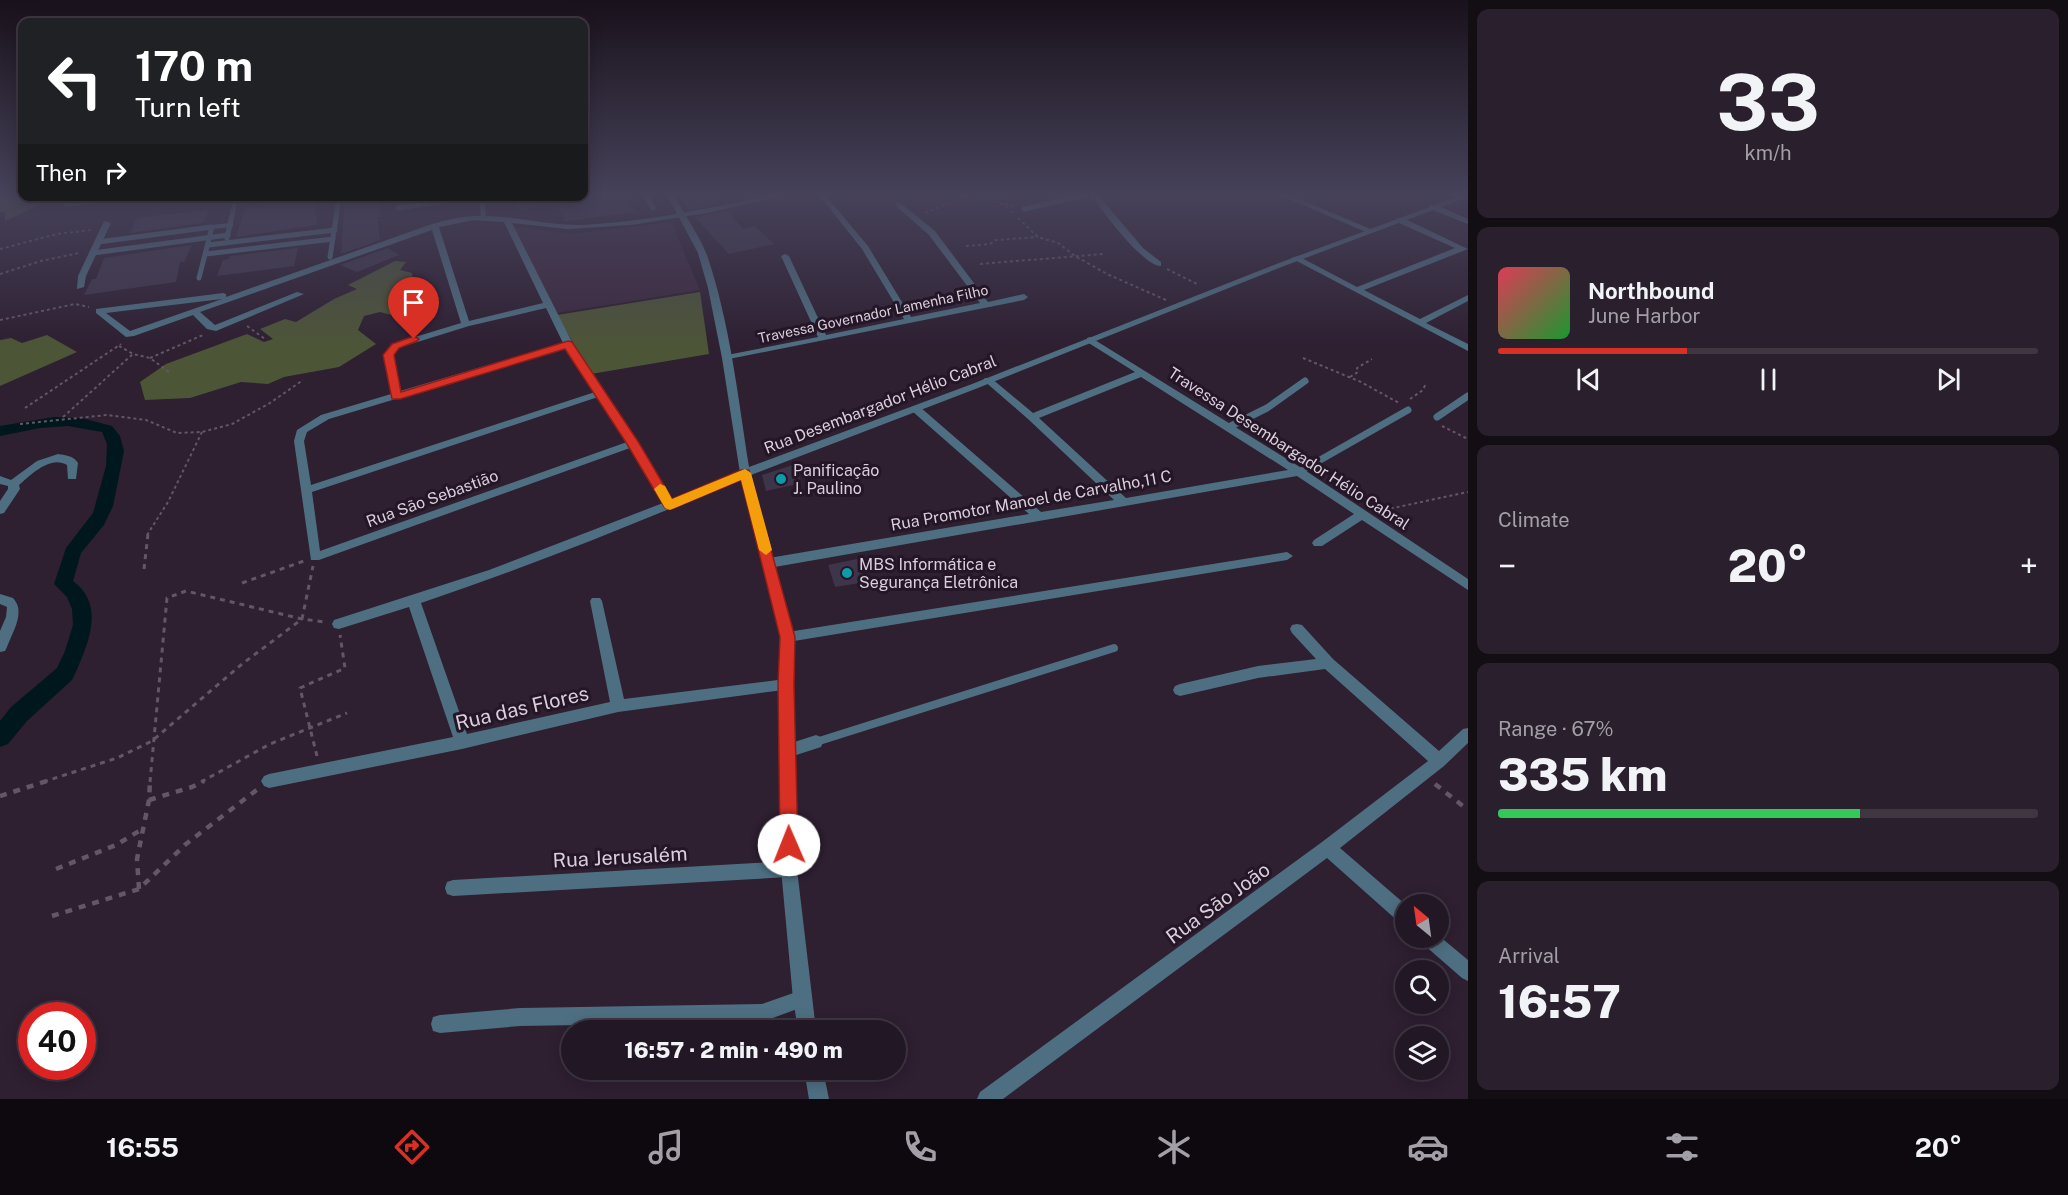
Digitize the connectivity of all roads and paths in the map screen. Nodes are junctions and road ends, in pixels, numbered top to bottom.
1 (105, 246) edge
2 (113, 246) edge
3 (208, 246) edge
4 (271, 246) edge
5 (332, 246) edge
6 (372, 246) edge
7 (441, 246) edge
8 (519, 246) edge
9 (698, 246) edge
10 (864, 246) edge
11 (942, 246) edge
12 (1062, 246) edge
13 (1137, 246) edge
14 (1326, 246) edge
15 (95, 248) junction
16 (1465, 249) edge
17 (206, 254) junction
18 (1103, 254) dead end
19 (785, 256) dead end
20 (1075, 256) junction
21 (1295, 258) junction
22 (329, 260) junction
23 (980, 264) dead end
24 (1158, 264) joint
25 (0, 274) edge
26 (200, 278) dead end
27 (80, 287) dead end
28 (1357, 290) junction
29 (1212, 291) junction
30 (244, 293) junction
31 (300, 294) dead end
32 (1024, 297) dead end
33 (1468, 298) edge
34 (1167, 300) dead end
35 (1457, 302) junction
36 (985, 304) junction
37 (547, 305) junction
38 (1468, 308) edge
39 (99, 311) junction
40 (194, 311) junction
41 (0, 320) edge
42 (238, 320) junction
43 (908, 320) junction
44 (1419, 323) junction
45 (466, 324) junction
46 (221, 327) junction
47 (131, 334) junction
48 (822, 338) junction
49 (265, 339) dead end
50 (1090, 340) junction
51 (568, 344) junction
52 (119, 346) junction
53 (1468, 348) edge
54 (133, 354) junction
55 (150, 358) junction
56 (727, 358) junction
57 (1303, 358) dead end
58 (1372, 359) dead end
59 (169, 372) dead end
60 (1142, 373) junction
61 (1350, 377) junction
62 (303, 380) dead end
63 (988, 381) junction
64 (1305, 381) dead end
65 (1426, 383) dead end
66 (601, 393) junction
67 (1468, 396) edge
68 (396, 397) junction
69 (25, 408) dead end
70 (916, 409) junction
71 (1408, 410) dead end
72 (1032, 417) junction
73 (1437, 417) dead end
74 (62, 418) junction
75 (20, 424) dead end
76 (1229, 427) junction
77 (202, 432) junction
78 (633, 443) junction
79 (1299, 471) junction
80 (745, 473) junction
81 (72, 476) dead end
82 (0, 480) edge
83 (13, 484) junction
84 (307, 490) junction
85 (1468, 492) edge
86 (1123, 502) junction
87 (670, 505) junction
88 (0, 510) edge
89 (1363, 514) junction
90 (1037, 515) junction
91 (1318, 543) dead end
92 (1287, 556) dead end
93 (315, 557) junction
94 (769, 563) junction
95 (144, 569) dead end
96 (242, 583) dead end
97 (1468, 585) edge
98 (0, 599) edge
99 (596, 601) dead end
100 (414, 602) junction
101 (302, 619) junction
102 (339, 624) junction
103 (1297, 629) dead end
104 (788, 637) junction
105 (0, 647) edge
106 (1114, 648) dead end
107 (1328, 663) junction
108 (786, 685) junction
109 (1180, 690) dead end
110 (618, 706) junction
111 (347, 713) dead end
112 (311, 728) junction
113 (1468, 734) edge
114 (152, 741) junction
115 (462, 742) junction
116 (816, 742) joint
117 (787, 751) junction
118 (1439, 761) junction
119 (321, 770) junction
120 (1422, 774) junction
121 (269, 781) joint
122 (0, 796) edge
123 (149, 800) junction
124 (1468, 810) edge
125 (144, 828) junction
126 (1328, 848) junction
127 (56, 869) dead end
128 (789, 869) junction
129 (453, 888) dead end
130 (139, 890) junction
131 (1395, 907) edge
132 (52, 916) dead end
133 (1440, 948) edge
134 (1468, 972) edge
135 (802, 999) junction
136 (805, 1020) edge
137 (440, 1024) dead end
138 (816, 1080) edge
139 (819, 1099) edge
140 (987, 1099) edge

1 - 15 lane
2 - 15 lane
3 - 17 lane
4 - 17 lane
5 - 22 lane
6 - 22 street
7 - 45 street
8 - 37 street
9 - 56 street
10 - 43 street
11 - 36 street
12 - 20 path
13 - 24 street
14 - 21 street, Rua Desembargador Hélio Cabral
15 - 25 path
15 - 27 street
16 - 28 street
17 - 26 lane
18 - 20 path
19 - 48 street
20 - 23 path
20 - 34 path
21 - 28 street
21 - 29 street, Rua Desembargador Hélio Cabral
22 - 30 street
24 - 29 path
28 - 44 street
29 - 50 street, Rua Desembargador Hélio Cabral
30 - 39 street
30 - 40 street
31 - 42 street
32 - 36 street, Travessa Governador Lamenha Filho
33 - 35 street
35 - 38 street
35 - 44 street
36 - 43 street, Travessa Governador Lamenha Filho
37 - 45 street
37 - 51 street
39 - 41 path
39 - 47 street
40 - 46 street
40 - 47 street
42 - 46 street
42 - 49 path
43 - 48 street, Travessa Governador Lamenha Filho
44 - 53 street
45 - 68 street
46 - 55 path
47 - 52 path
48 - 56 street, Travessa Governador Lamenha Filho
50 - 60 street, Travessa Desembargador Hélio Cabral
50 - 63 street, Rua Desembargador Hélio Cabral
51 - 66 street
51 - 68 street
52 - 54 path
52 - 69 path
54 - 55 path
54 - 74 path
55 - 59 path
56 - 80 street
57 - 61 path
58 - 61 path
60 - 72 street
60 - 76 street, Travessa Desembargador Hélio Cabral
61 - 65 path
62 - 77 path
63 - 70 street, Rua Desembargador Hélio Cabral
63 - 72 street
64 - 76 lane
66 - 78 street
66 - 84 street
67 - 73 lane
68 - 84 street
70 - 80 street, Rua Desembargador Hélio Cabral
70 - 90 street
71 - 79 lane
72 - 86 street
74 - 75 path
74 - 77 path
76 - 79 street, Travessa Desembargador Hélio Cabral
77 - 95 path
78 - 87 street
78 - 93 street, Rua São Sebastião
79 - 86 street, Rua Promotor Manoel de Carvalho,11 C
79 - 89 street, Travessa Desembargador Hélio Cabral
80 - 87 street, Rua Desembargador Hélio Cabral
80 - 94 street
81 - 83 street
82 - 83 street
83 - 88 street
84 - 93 street
85 - 89 path
86 - 90 street, Rua Promotor Manoel de Carvalho,11 C
87 - 100 street, Rua Desembargador Hélio Cabral
89 - 91 street
89 - 97 street, Travessa Desembargador Hélio Cabral
90 - 94 street, Rua Promotor Manoel de Carvalho,11 C
92 - 104 street
93 - 96 path
93 - 101 path
94 - 104 street
98 - 105 street
99 - 110 street
100 - 102 street, Rua Desembargador Hélio Cabral
100 - 115 street
101 - 102 path
101 - 114 path
101 - 114 path
102 - 112 path
103 - 107 street
104 - 108 street
106 - 116 lane
107 - 109 street
107 - 118 street
108 - 110 street, Rua das Flores
108 - 117 street
110 - 115 street, Rua das Flores
111 - 112 path
112 - 119 path
112 - 123 path
113 - 118 street, Rua São João
114 - 122 path
114 - 123 path
115 - 119 street, Rua das Flores
116 - 117 street
117 - 128 street
118 - 120 street, Rua São João
119 - 121 street, Rua das Flores
120 - 124 path
120 - 126 street, Rua São João
121 - 130 path
123 - 125 path
125 - 127 path
125 - 130 path
126 - 131 street
126 - 140 street, Rua São João
128 - 129 street, Rua Jerusalém
128 - 135 street
130 - 132 path
133 - 134 street
135 - 136 street
135 - 137 street
138 - 139 street

